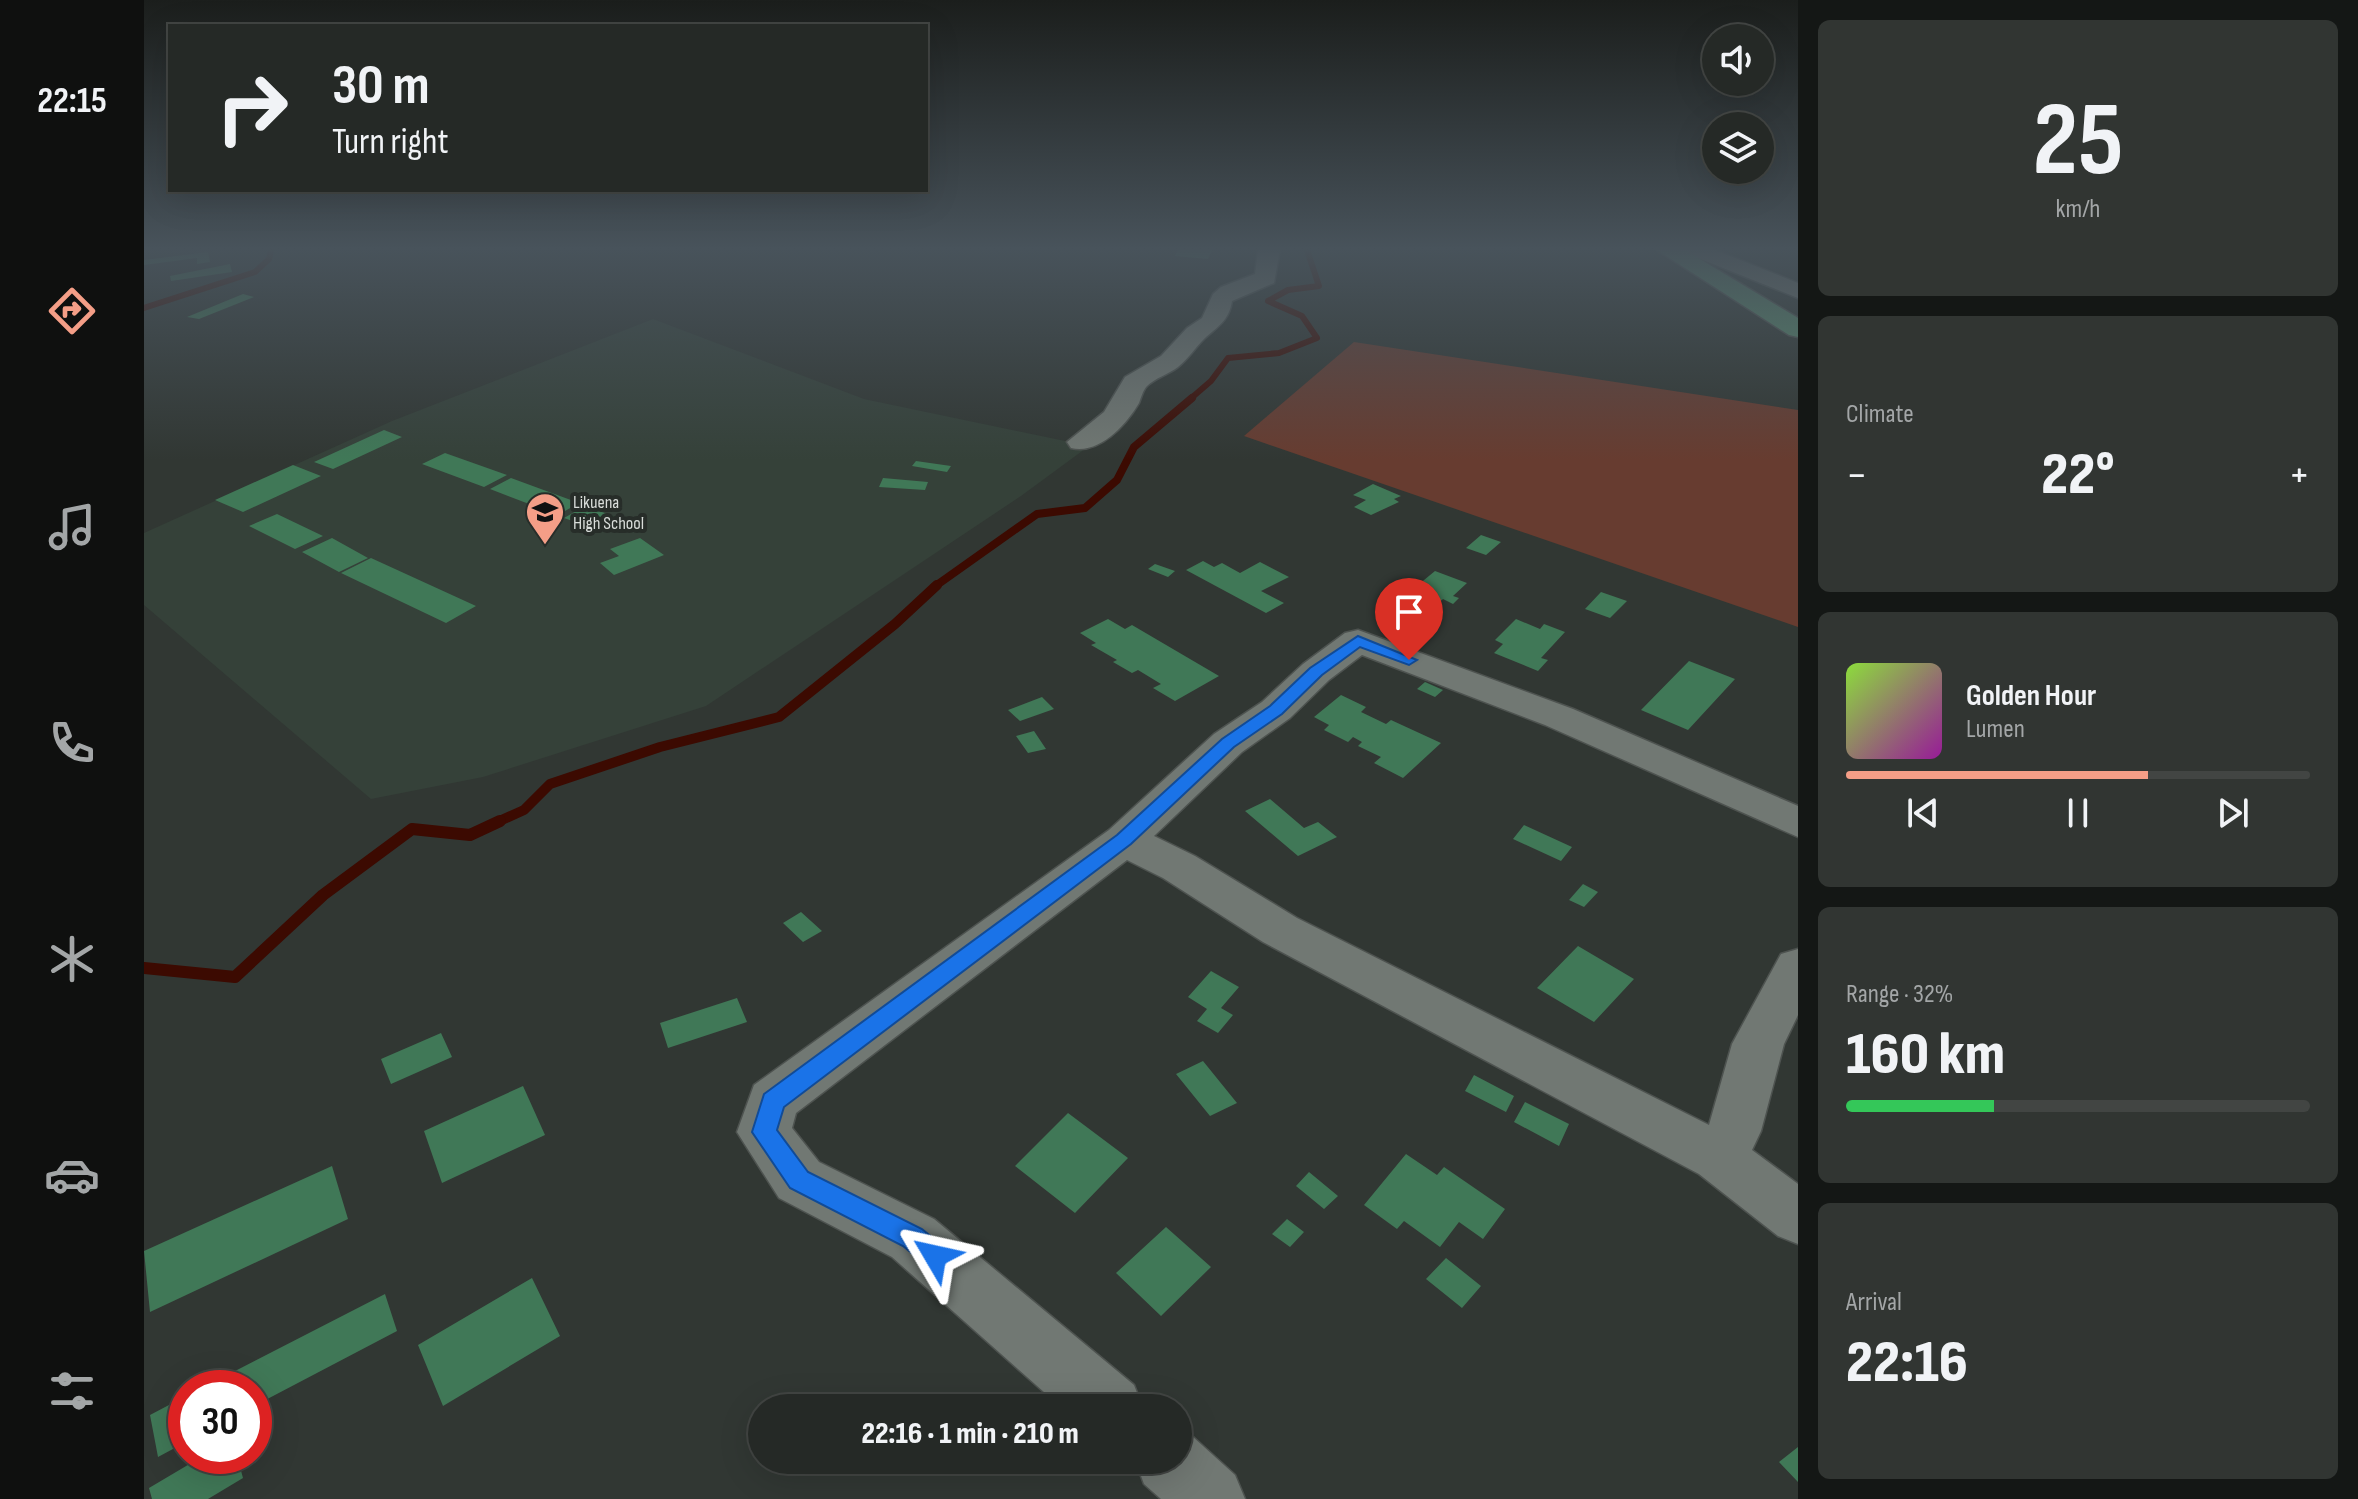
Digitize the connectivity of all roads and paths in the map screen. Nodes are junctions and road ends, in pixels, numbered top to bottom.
1 (1213, 320) edge
2 (1081, 442) dead end
3 (1798, 823) edge
4 (1124, 840) junction
5 (1798, 967) edge
6 (1719, 1157) junction
7 (1798, 1218) edge
8 (1095, 1394) edge
9 (1183, 1474) edge
10 (1211, 1499) edge

1 - 2 street
3 - 4 street
4 - 6 street
4 - 8 street
5 - 6 street
6 - 7 street
9 - 10 street

